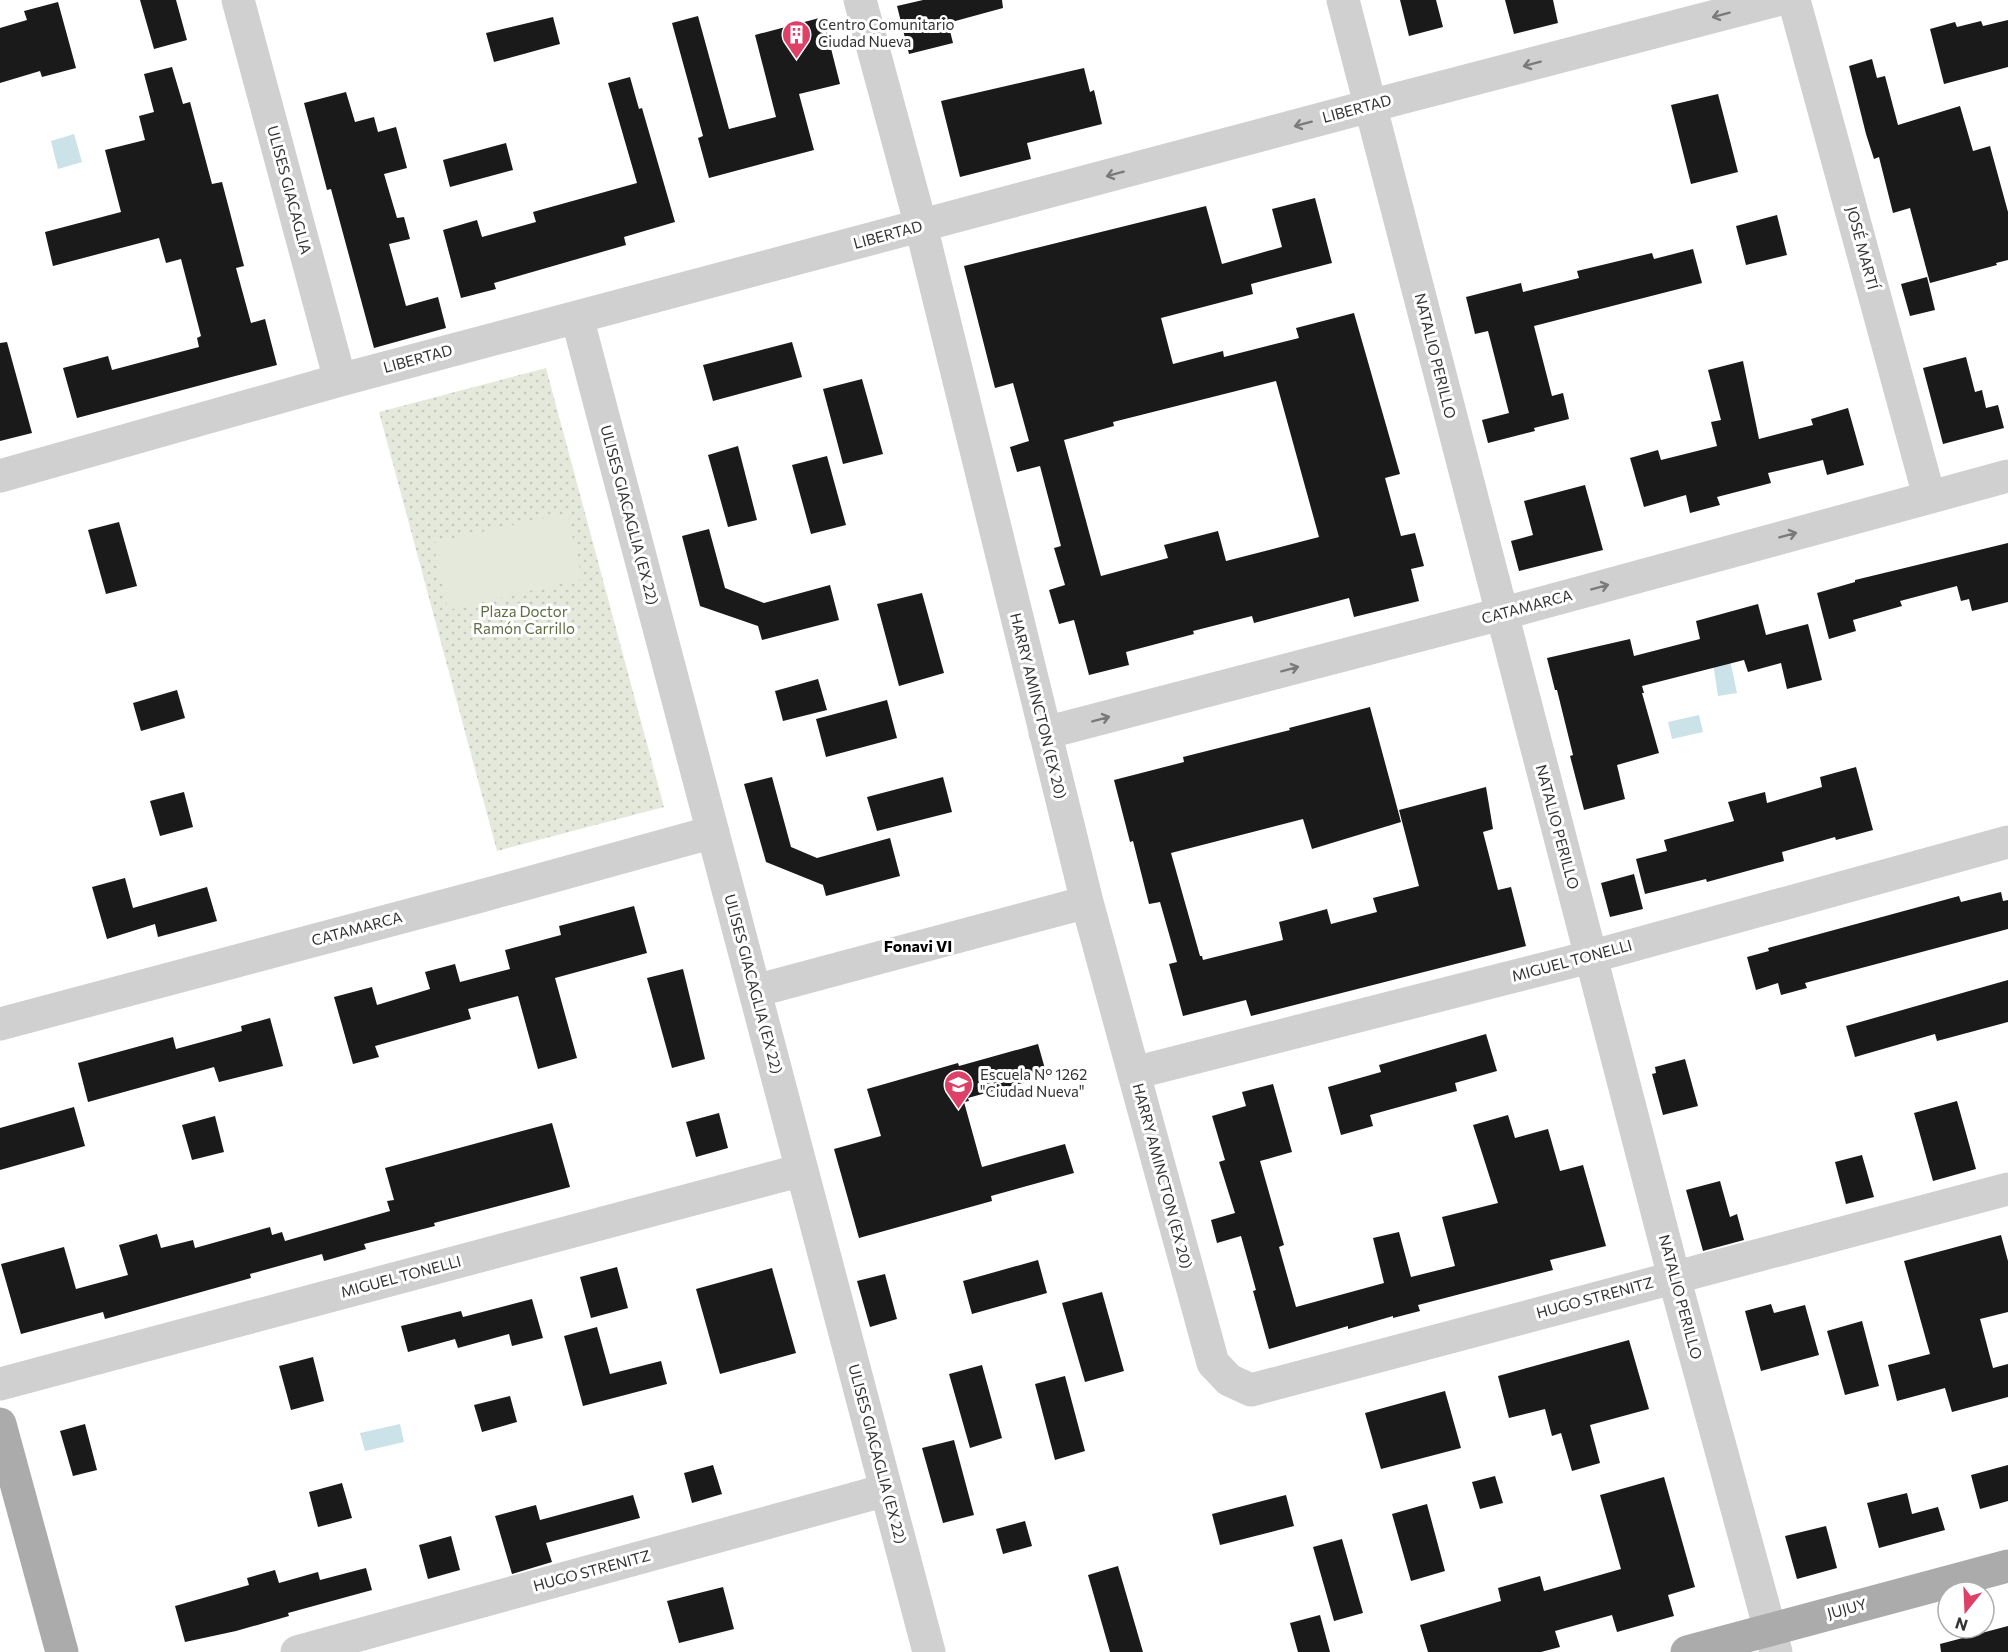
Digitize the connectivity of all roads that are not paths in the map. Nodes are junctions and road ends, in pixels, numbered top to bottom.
1 (238, 0) edge
2 (861, 0) edge
3 (1343, 0) edge
4 (1778, 0) edge
5 (1794, 0) edge
6 (1370, 106) junction
7 (921, 226) junction
8 (577, 317) junction
9 (340, 380) junction
10 (0, 476) edge
11 (2008, 476) edge
12 (1929, 496) junction
13 (1502, 614) junction
14 (1045, 733) junction
15 (713, 832) junction
16 (2008, 842) edge
17 (1087, 902) junction
18 (1590, 957) junction
19 (755, 991) junction
20 (0, 1024) edge
21 (1134, 1073) junction
22 (802, 1170) junction
23 (2008, 1189) edge
24 (1674, 1277) junction
25 (0, 1384) edge
26 (1251, 1390) joint
27 (0, 1424) edge
28 (886, 1490) junction
29 (2008, 1566) edge
30 (1773, 1641) edge
31 (62, 1652) edge
32 (297, 1652) edge
33 (929, 1652) edge
34 (1687, 1652) edge

1 - 9 street, ULISES GIACAGLIA
2 - 7 street, HARRY AMINCTON (EX 20)
3 - 6 street, NATALIO PERILLO
4 -> 6 street, LIBERTAD
5 - 12 street, JOSÉ MARTÍ
6 -> 7 street, LIBERTAD
6 - 13 street, NATALIO PERILLO
7 - 8 street, LIBERTAD
7 - 14 street, HARRY AMINCTON (EX 20)
8 - 9 street, LIBERTAD
8 - 15 street, ULISES GIACAGLIA (EX 22)
9 - 10 street, LIBERTAD
11 - 12 street, CATAMARCA
13 -> 12 street, CATAMARCA
14 -> 13 street, CATAMARCA
13 - 18 street, NATALIO PERILLO
14 - 17 street, HARRY AMINCTON (EX 20)
15 - 19 street, ULISES GIACAGLIA (EX 22)
15 - 20 street, CATAMARCA
16 - 18 street, MIGUEL TONELLI
17 - 19 street
17 - 21 street, HARRY AMINCTON (EX 20)
18 - 21 street, MIGUEL TONELLI
18 - 24 street, NATALIO PERILLO
19 - 22 street, ULISES GIACAGLIA (EX 22)
21 - 26 street, HARRY AMINCTON (EX 20)
22 - 25 street, MIGUEL TONELLI
22 - 28 street, ULISES GIACAGLIA (EX 22)
23 - 24 street, HUGO STRENITZ
24 - 26 street, HUGO STRENITZ
24 - 30 street, NATALIO PERILLO
27 - 31 main road
28 - 32 street, HUGO STRENITZ
28 - 33 street, ULISES GIACAGLIA (EX 22)
29 - 30 main road, JUJUY
30 - 34 main road, JUJUY

